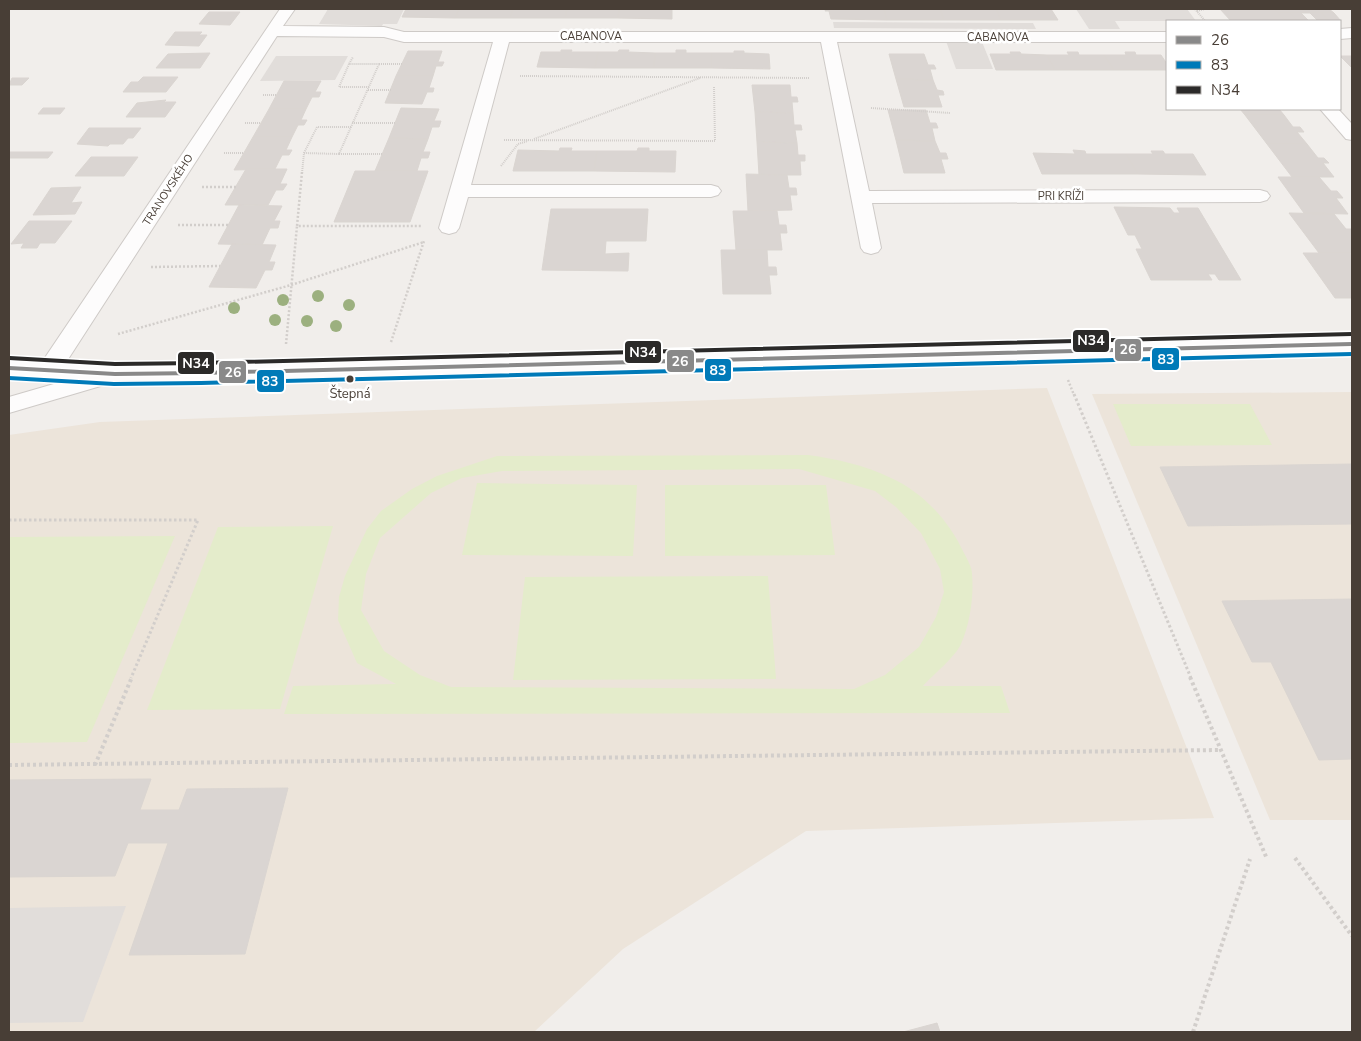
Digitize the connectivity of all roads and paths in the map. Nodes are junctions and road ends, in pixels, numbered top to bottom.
1 (287, 9) edge
2 (1205, 9) edge
3 (1196, 10) edge
4 (1204, 20) edge
5 (272, 31) junction
6 (503, 36) junction
7 (828, 36) junction
8 (1166, 37) edge
9 (353, 56) dead end
10 (349, 64) junction
11 (379, 64) junction
12 (402, 64) dead end
13 (492, 76) junction
14 (702, 77) junction
15 (809, 78) dead end
16 (714, 87) dead end
17 (369, 88) junction
18 (391, 90) dead end
19 (867, 108) dead end
20 (1330, 110) edge
21 (950, 113) dead end
22 (395, 123) dead end
23 (352, 124) junction
24 (351, 127) junction
25 (1352, 136) edge
26 (474, 140) junction
27 (531, 140) junction
28 (304, 153) junction
29 (338, 154) junction
30 (382, 154) dead end
31 (500, 167) dead end
32 (199, 187) dead end
33 (236, 187) dead end
34 (459, 191) junction
35 (711, 191) dead end
36 (1260, 196) dead end
37 (861, 197) junction
38 (228, 224) dead end
39 (176, 225) dead end
40 (297, 226) junction
41 (429, 226) dead end
42 (449, 228) dead end
43 (427, 234) dead end
44 (424, 242) junction
45 (871, 248) dead end
46 (148, 266) dead end
47 (220, 266) dead end
48 (291, 285) junction
49 (118, 334) dead end
50 (391, 342) dead end
51 (286, 344) dead end
52 (1352, 344) edge
53 (9, 368) edge
54 (48, 371) junction
55 (115, 374) junction
56 (1068, 380) dead end
57 (9, 405) edge
58 (9, 520) edge
59 (1220, 750) junction
60 (9, 765) edge
61 (94, 765) junction
62 (1295, 858) dead end
63 (1250, 859) dead end
64 (1267, 859) dead end
65 (1352, 936) edge
66 (1193, 1032) edge

1 - 5 street, TRANOVSKÉHO
2 - 3 path
3 - 4 path
5 - 6 street, CABANOVA
5 - 54 street, TRANOVSKÉHO
6 - 7 street, CABANOVA
6 - 13 street
7 - 8 street, CABANOVA
7 - 37 street
9 - 10 path
10 - 11 path
10 - 17 path
11 - 12 path
11 - 17 path
13 - 14 path
13 - 26 street
14 - 15 path
14 - 27 path
16 - 27 path
17 - 18 path
17 - 23 path
19 - 21 path
20 - 25 street
22 - 23 path
23 - 24 path
24 - 28 path
24 - 29 path
26 - 27 path
26 - 34 street
27 - 31 path
28 - 29 path
28 - 40 path
29 - 30 path
32 - 33 path
34 - 35 street
34 - 42 street
36 - 37 street, PRI KRÍŽI
37 - 45 street
38 - 39 path
40 - 41 path
40 - 48 path
43 - 44 path
44 - 48 path
44 - 50 path
46 - 47 path
48 - 49 path
48 - 51 path
52 - 55 street
53 - 54 street
54 - 55 street
55 - 57 street
56 - 59 path
58 - 61 path
59 - 61 path
59 - 64 path
60 - 61 path
62 - 65 path
63 - 66 path

